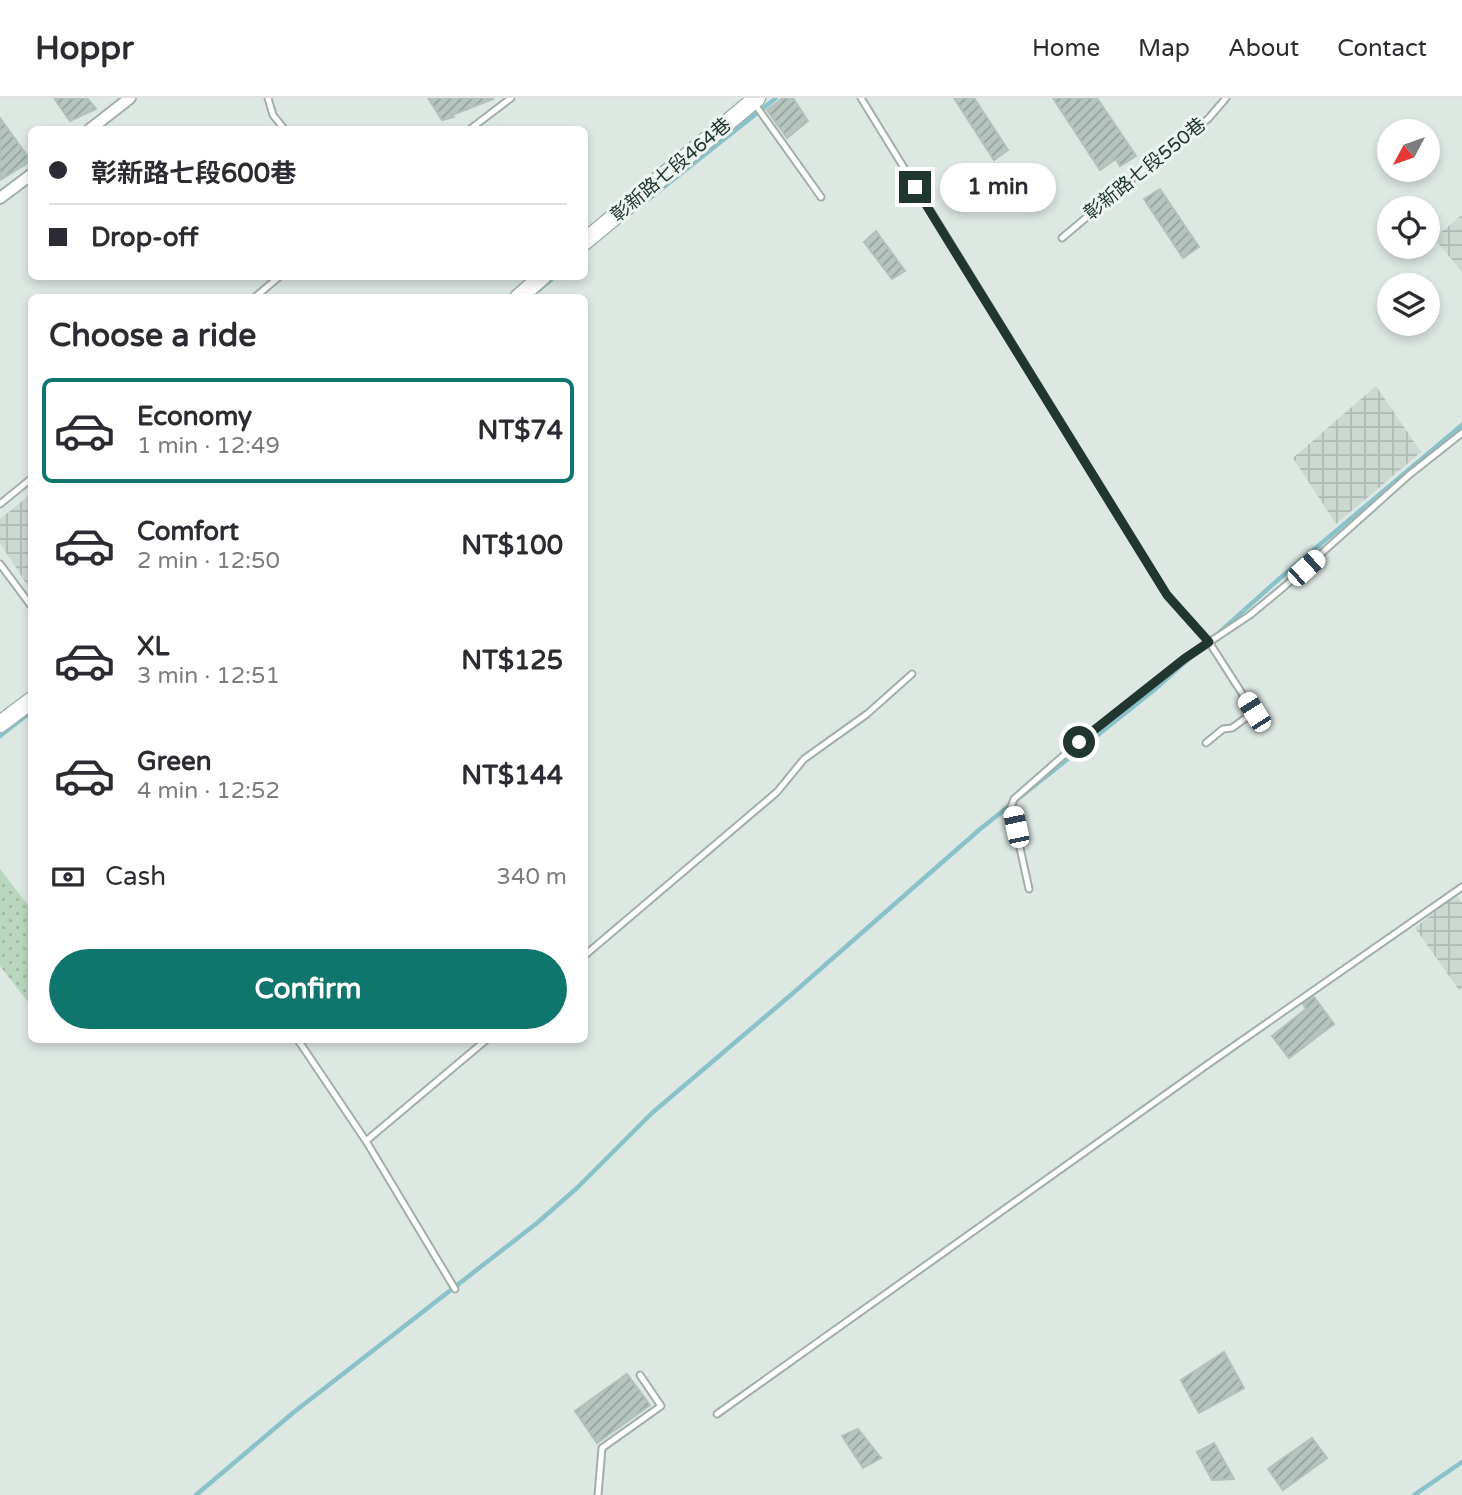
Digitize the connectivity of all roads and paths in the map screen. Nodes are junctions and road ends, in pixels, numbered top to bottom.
1 (130, 98) edge
2 (268, 98) edge
3 (511, 98) edge
4 (860, 98) edge
5 (1226, 98) edge
6 (753, 99) edge
7 (94, 126) edge
8 (282, 126) edge
9 (474, 126) edge
10 (28, 177) edge
11 (821, 197) dead end
12 (0, 198) edge
13 (1062, 238) dead end
14 (588, 239) edge
15 (275, 280) edge
16 (538, 280) edge
17 (259, 294) edge
18 (523, 294) edge
19 (1462, 433) edge
20 (28, 481) edge
21 (0, 504) edge
22 (0, 564) edge
23 (28, 602) edge
24 (1209, 642) junction
25 (912, 674) dead end
26 (28, 702) edge
27 (0, 724) edge
28 (1206, 743) dead end
29 (1462, 887) edge
30 (1029, 889) dead end
31 (588, 953) edge
32 (300, 1043) edge
33 (482, 1043) edge
34 (366, 1141) junction
35 (455, 1289) dead end
36 (640, 1375) dead end
37 (717, 1415) dead end
38 (598, 1495) edge

1 - 7 street
2 - 8 lane
3 - 9 lane
4 - 24 lane
5 - 13 lane, 彰新路七段550巷
6 - 11 lane
6 - 14 street, 彰新路七段464巷
10 - 12 street
15 - 17 lane
16 - 18 street
19 - 24 lane
20 - 21 lane
22 - 23 lane
24 - 28 lane
24 - 30 lane
25 - 31 lane
26 - 27 street
29 - 37 lane
32 - 34 lane
33 - 34 lane
34 - 35 lane
36 - 38 lane

